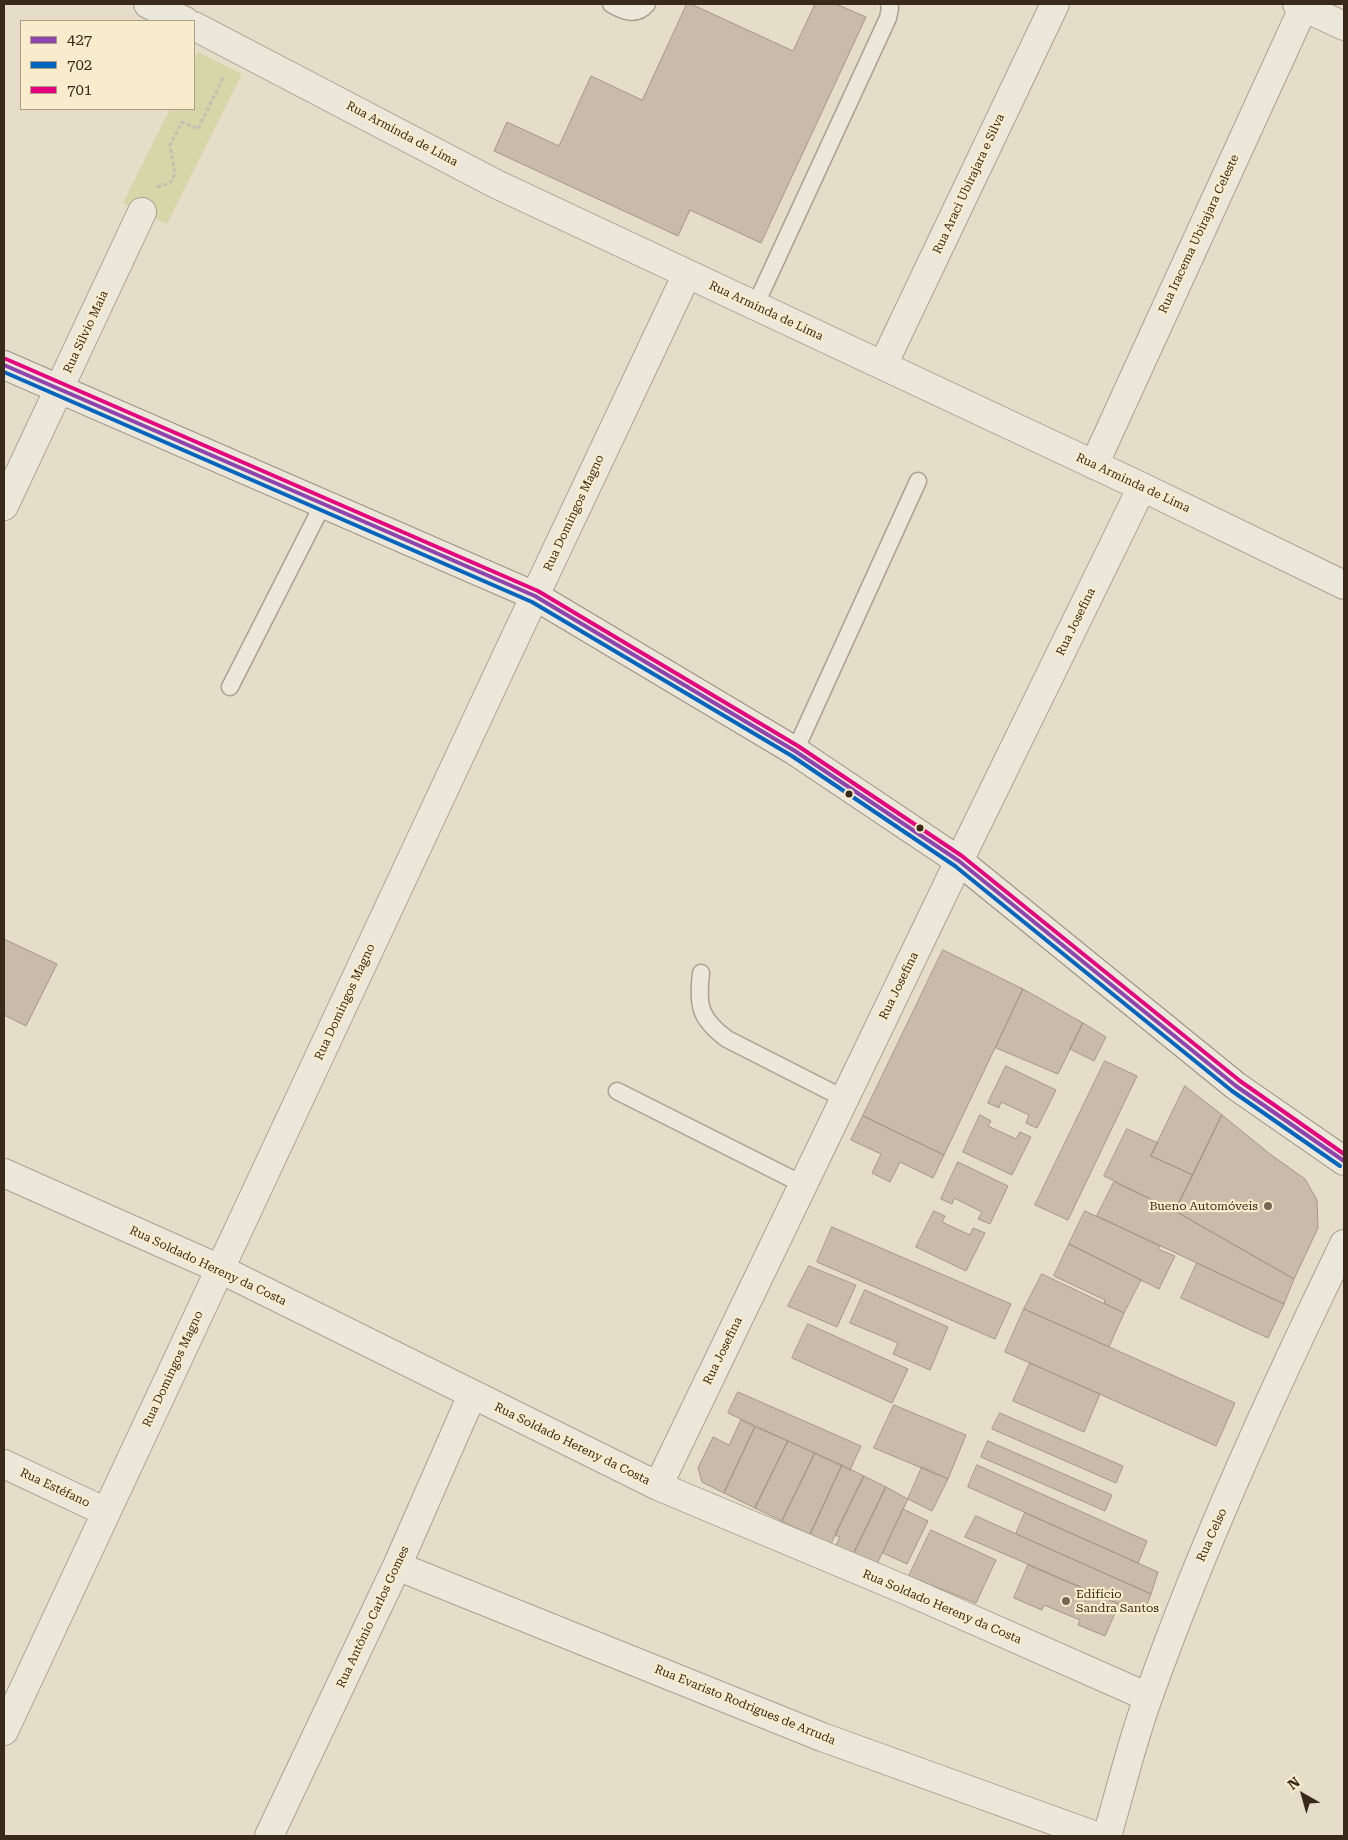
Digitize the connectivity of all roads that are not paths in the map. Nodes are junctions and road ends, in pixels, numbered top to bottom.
1 (611, 4) edge
2 (647, 4) edge
3 (888, 4) edge
4 (1055, 4) edge
5 (1302, 5) edge
6 (1344, 26) edge
7 (195, 27) edge
8 (142, 212) dead end
9 (687, 274) junction
10 (755, 306) junction
11 (4, 365) edge
12 (883, 365) junction
13 (60, 389) junction
14 (1094, 465) junction
15 (918, 481) dead end
16 (1142, 487) junction
17 (323, 504) junction
18 (4, 506) edge
19 (1344, 585) edge
20 (535, 596) junction
21 (230, 687) dead end
22 (796, 751) junction
23 (959, 861) junction
24 (701, 973) dead end
25 (617, 1091) dead end
26 (845, 1099) junction
27 (1344, 1161) edge
28 (4, 1173) edge
29 (804, 1185) junction
30 (1344, 1244) edge
31 (220, 1269) junction
32 (472, 1395) junction
33 (4, 1464) edge
34 (658, 1486) junction
35 (106, 1512) junction
36 (398, 1566) junction
37 (1148, 1697) junction
38 (4, 1731) edge
39 (269, 1836) edge
40 (1096, 1836) edge
41 (1107, 1836) edge

1 - 2 lane
3 - 10 lane
4 - 12 street, Rua Araci Ubirajara e Silva
5 - 6 street
5 - 14 street, Rua Iracema Ubirajara Celeste
7 - 9 street, Rua Arminda de Lima
8 - 13 street, Rua Silvio Maia
9 - 10 street, Rua Arminda de Lima
9 - 20 street, Rua Domingos Magno
10 - 12 street, Rua Arminda de Lima
11 - 13 street
12 - 14 street, Rua Arminda de Lima
13 - 17 street
13 - 18 street, Rua Silvio Maia
14 - 16 street, Rua Arminda de Lima
15 - 22 lane
16 - 19 street, Rua Arminda de Lima
16 - 23 street, Rua Josefina
17 - 20 street
17 - 21 lane
20 - 22 street
20 - 31 street, Rua Domingos Magno
22 - 23 street
23 - 26 street, Rua Josefina
23 - 27 street
24 - 26 lane
25 - 29 lane
26 - 29 street, Rua Josefina
28 - 31 street, Rua Soldado Hereny da Costa
29 - 34 street, Rua Josefina
30 - 37 street, Rua Celso
31 - 32 street, Rua Soldado Hereny da Costa
31 - 35 street, Rua Domingos Magno
32 - 34 street, Rua Soldado Hereny da Costa
32 - 36 street, Rua Antônio Carlos Gomes
33 - 35 street, Rua Estéfano
34 - 37 street, Rua Soldado Hereny da Costa
35 - 38 street, Rua Domingos Magno
36 - 39 street, Rua Antônio Carlos Gomes
36 - 40 street, Rua Evaristo Rodrigues de Arruda
37 - 41 street, Rua Celso

